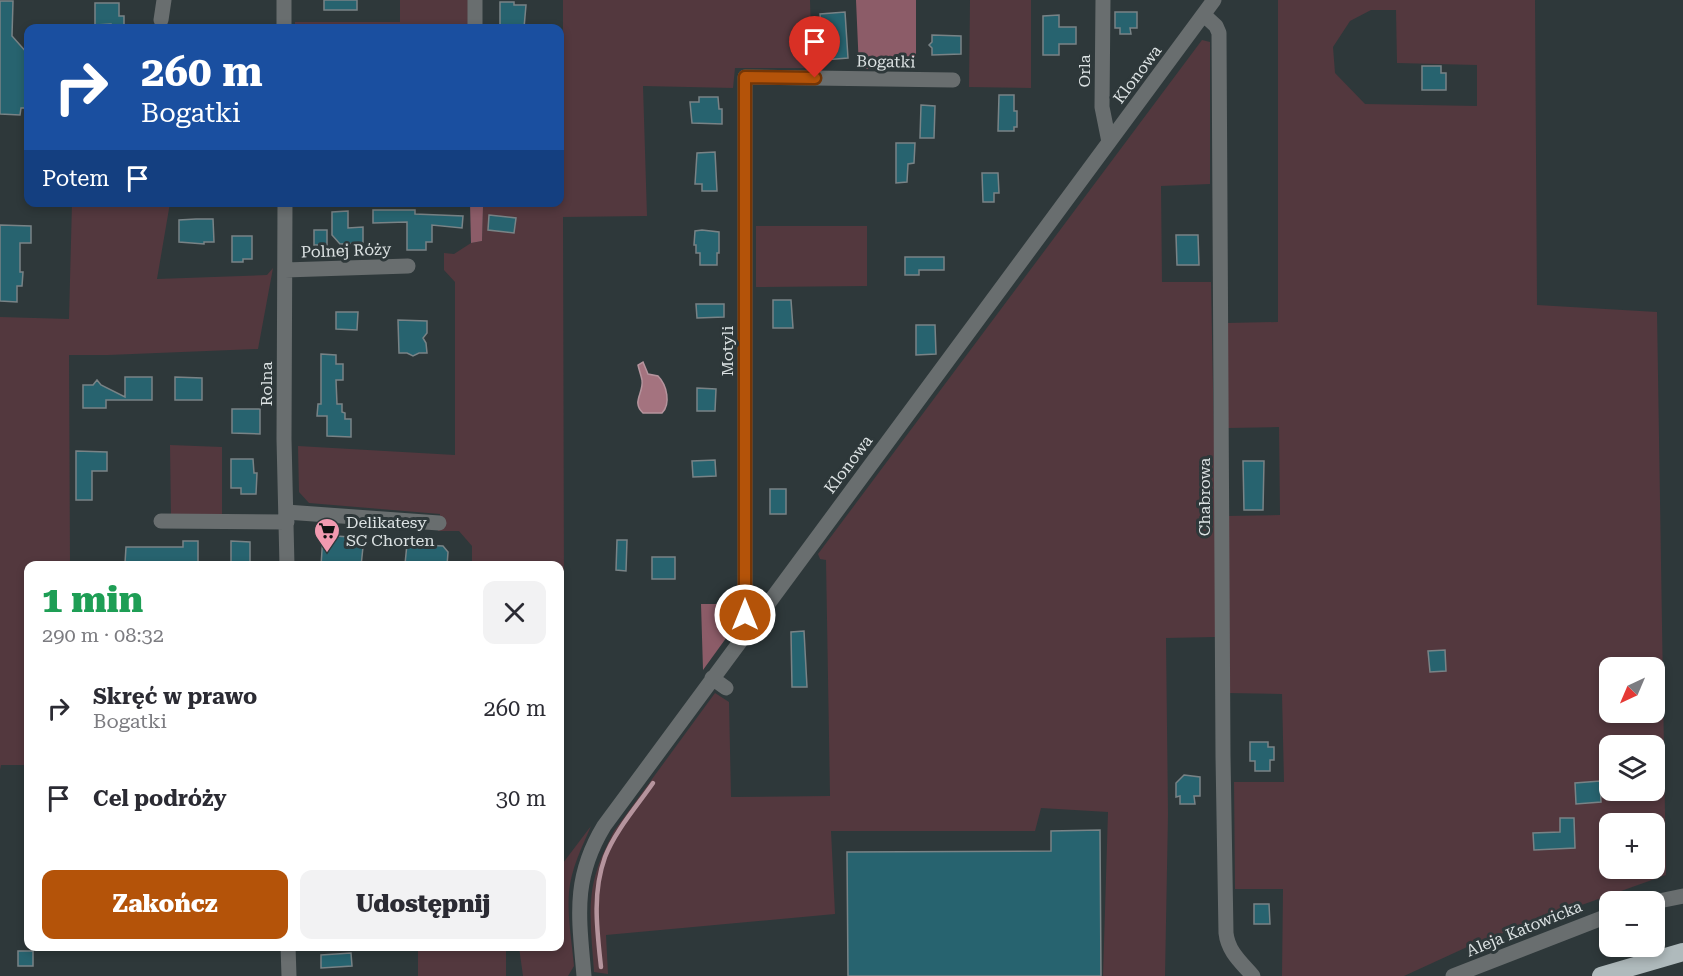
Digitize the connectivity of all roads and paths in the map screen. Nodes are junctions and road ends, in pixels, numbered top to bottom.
1 (164, 0) edge
2 (284, 0) edge
3 (475, 0) edge
4 (1103, 0) edge
5 (1214, 0) edge
6 (1204, 15) junction
7 (161, 21) dead end
8 (284, 24) edge
9 (474, 24) edge
10 (745, 77) joint
11 (954, 80) dead end
12 (1109, 142) junction
13 (285, 207) edge
14 (408, 266) dead end
15 (285, 270) junction
16 (287, 517) junction
17 (161, 521) dead end
18 (439, 523) dead end
19 (287, 561) edge
20 (752, 623) junction
21 (712, 678) junction
22 (726, 688) dead end
23 (1683, 896) edge
24 (1665, 900) edge
25 (1599, 919) edge
26 (288, 951) edge
27 (1683, 952) edge
28 (289, 976) edge
29 (584, 976) edge
30 (1253, 976) edge
31 (1453, 976) edge
32 (1601, 976) edge

1 - 7 street
2 - 8 street
3 - 9 street
4 - 12 street, Orla
5 - 6 street, Klonowa
6 - 12 street, Klonowa
6 - 30 street, Chabrowa
10 - 11 street, Bogatki
10 - 20 street, Motyli
12 - 20 street, Klonowa
13 - 15 street, Rolna
14 - 15 street, Polnej Róży
15 - 16 street, Rolna
16 - 17 street
16 - 18 street
16 - 19 street, Rolna
20 - 21 street, Klonowa
21 - 22 street
21 - 29 street, Klonowa
23 - 24 street
25 - 31 street, Aleja Katowicka
26 - 28 street
27 - 32 highway

